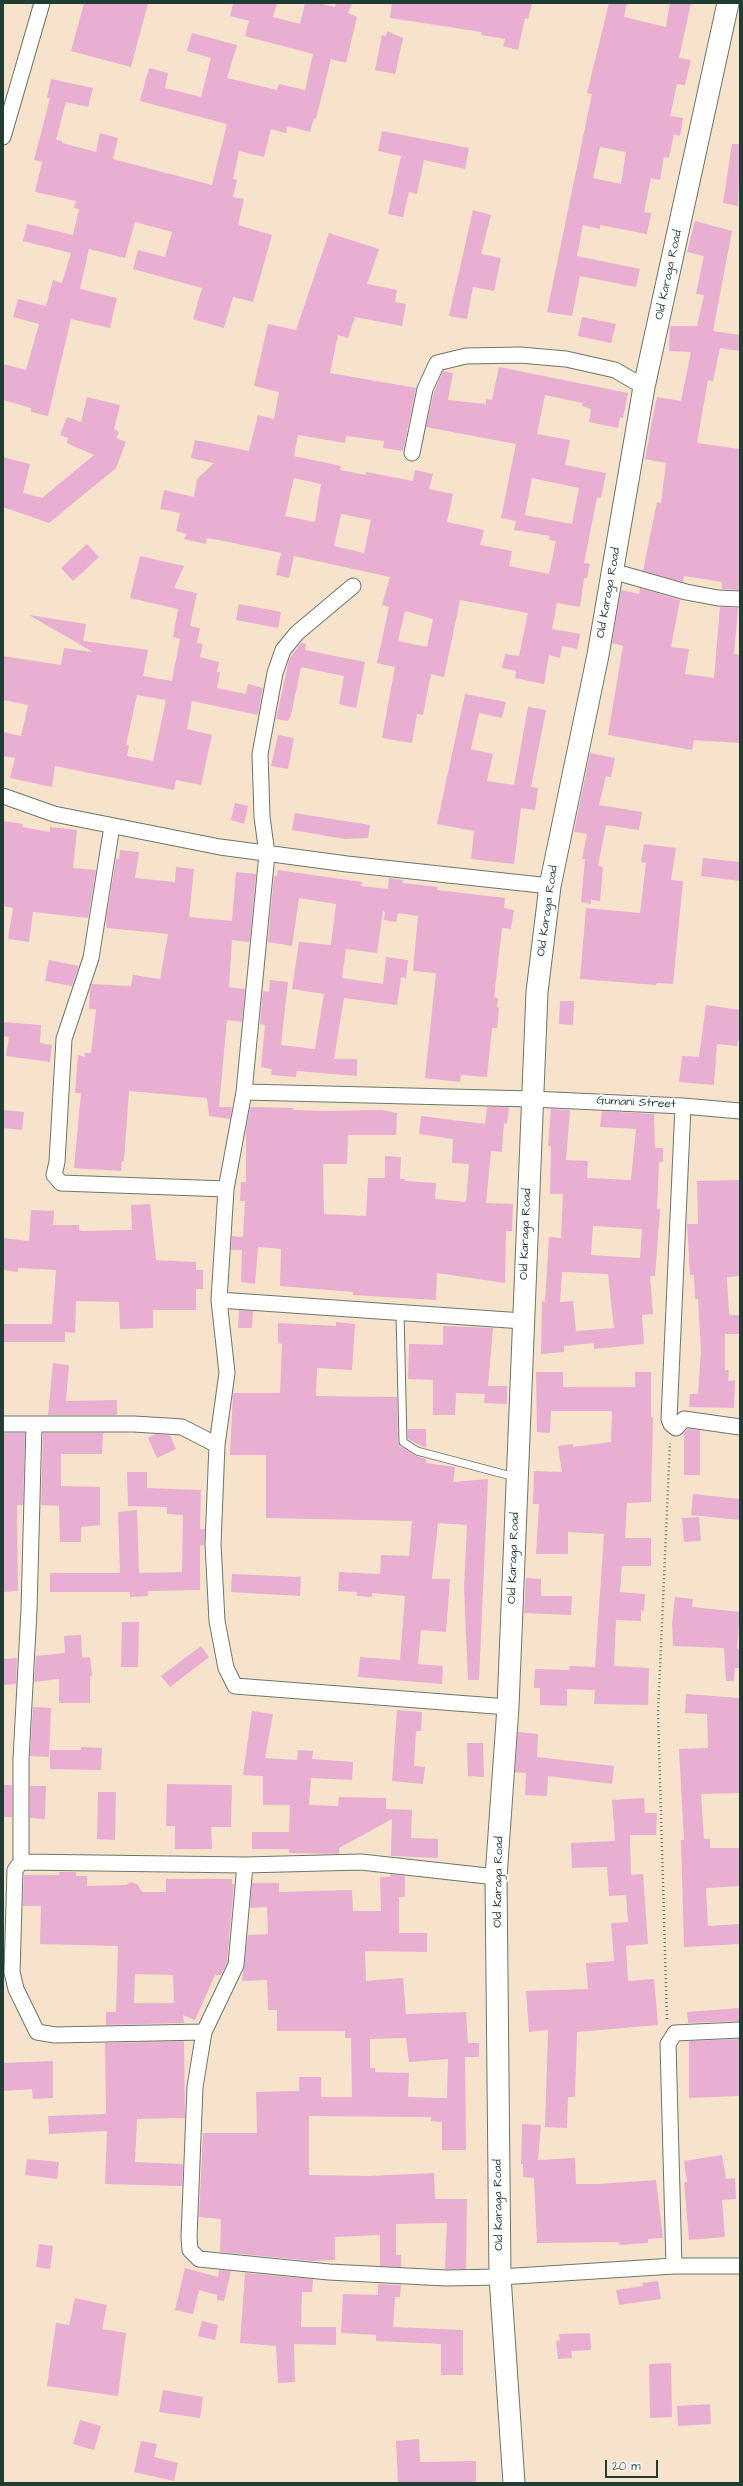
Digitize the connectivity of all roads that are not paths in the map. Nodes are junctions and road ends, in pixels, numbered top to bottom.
1 (42, 3) edge
2 (728, 3) edge
3 (3, 137) edge
4 (644, 387) junction
5 (412, 453) dead end
6 (612, 572) junction
7 (353, 586) dead end
8 (740, 599) edge
9 (3, 796) edge
10 (112, 826) junction
11 (267, 854) junction
12 (550, 886) junction
13 (244, 1092) junction
14 (532, 1098) junction
15 (683, 1106) junction
16 (740, 1111) edge
17 (226, 1189) junction
18 (219, 1300) junction
19 (400, 1314) junction
20 (523, 1321) junction
21 (3, 1424) edge
22 (34, 1424) junction
23 (740, 1427) edge
24 (217, 1445) junction
25 (517, 1478) junction
26 (508, 1708) junction
27 (21, 1862) junction
28 (245, 1865) junction
29 (496, 1877) junction
30 (740, 2030) edge
31 (204, 2032) junction
32 (674, 2266) junction
33 (740, 2266) edge
34 (500, 2277) junction
35 (514, 2483) edge

1 - 3 street
2 - 4 street, Old Karaga Road
4 - 5 street
4 - 6 street, Old Karaga Road
6 - 8 street
6 - 12 street, Old Karaga Road
7 - 11 street
9 - 10 street
10 - 11 street
10 - 17 street
11 - 12 street
11 - 13 street
12 - 14 street, Old Karaga Road
13 - 14 street, Gumani Street
13 - 17 street
14 - 15 street, Gumani Street
14 - 20 street, Old Karaga Road
15 - 16 street, Gumani Street
15 - 23 street
17 - 18 street
18 - 19 street
18 - 24 street
19 - 20 street
19 - 25 lane
20 - 25 street, Old Karaga Road
21 - 22 street
22 - 24 street
22 - 27 street
24 - 26 street
25 - 26 street, Old Karaga Road
26 - 29 street, Old Karaga Road
27 - 28 street
27 - 31 street
28 - 29 street
28 - 31 street
29 - 34 street, Old Karaga Road
30 - 32 street
31 - 34 street
32 - 33 street
32 - 34 street
34 - 35 street, Old Karaga Road

